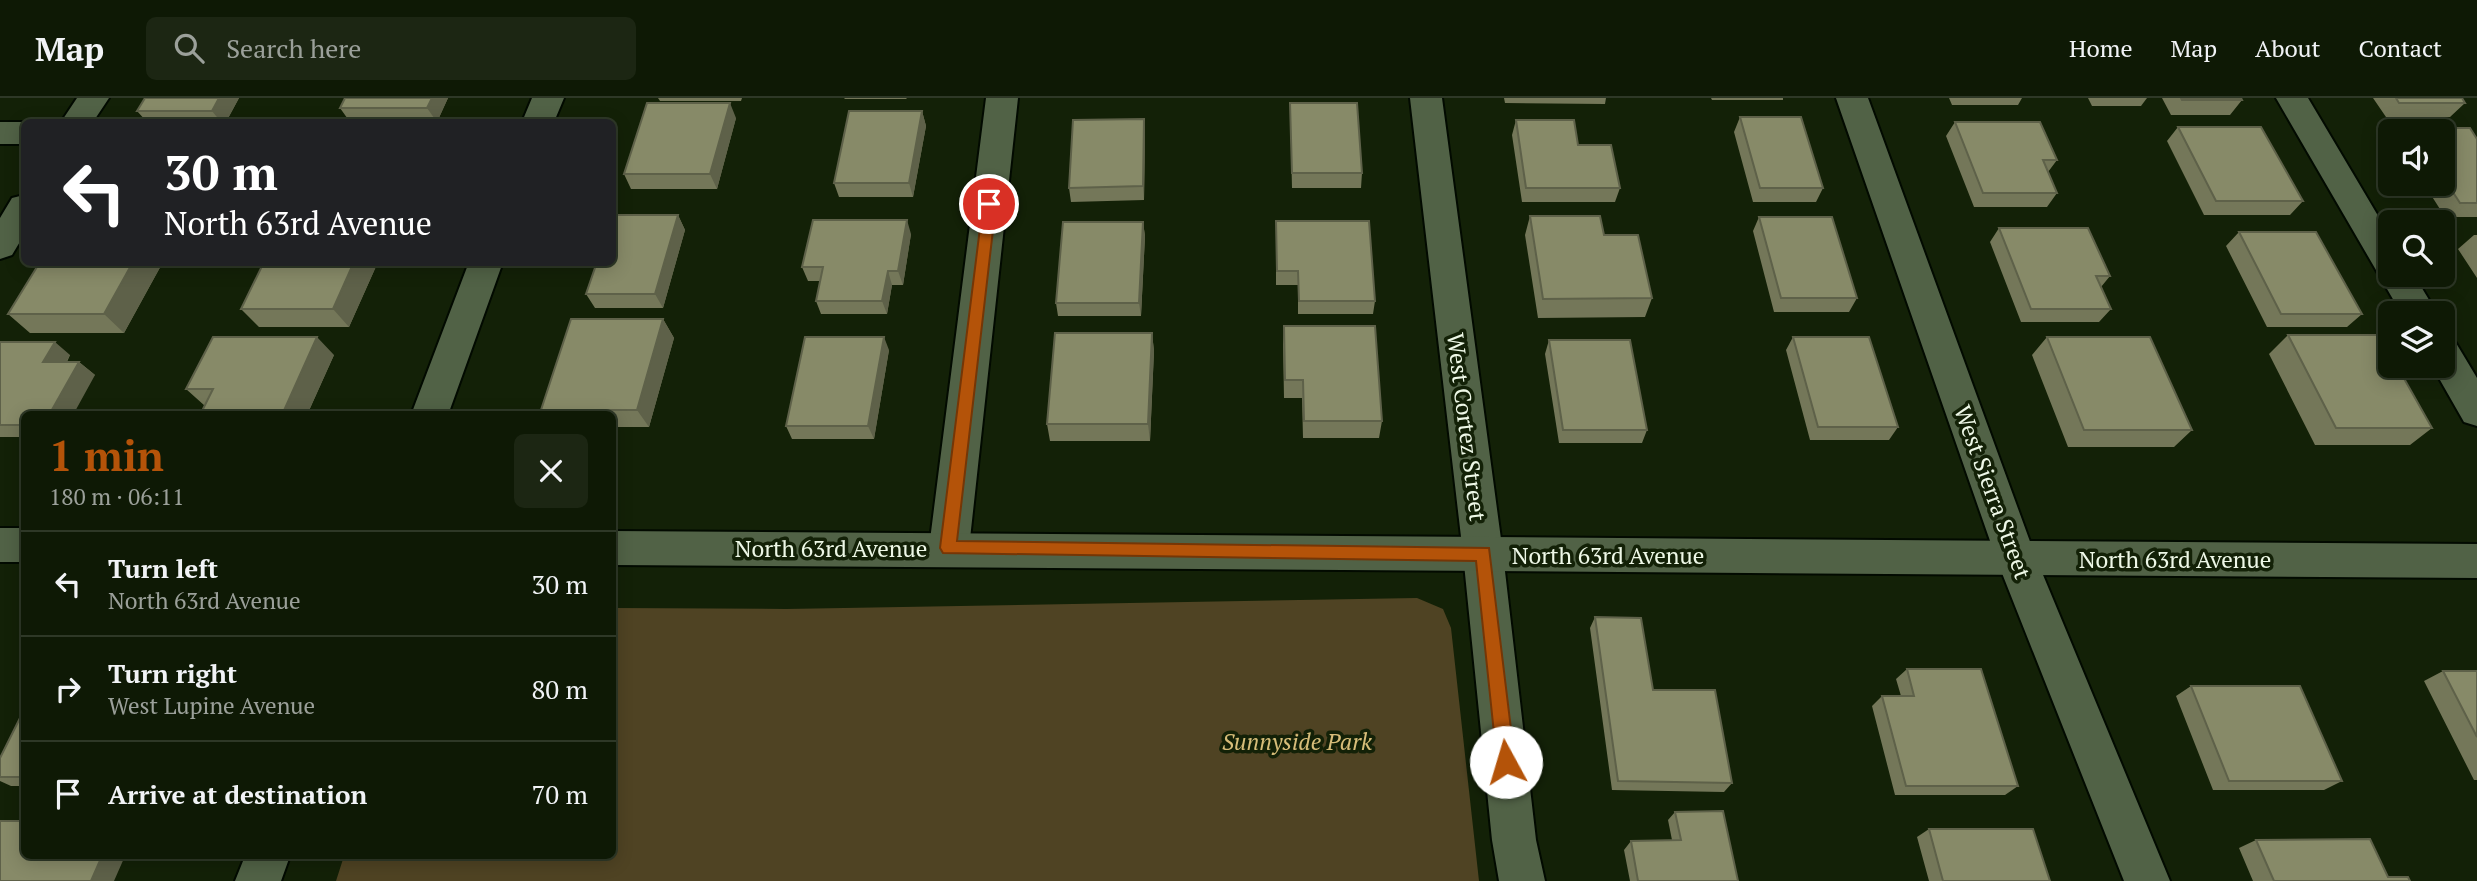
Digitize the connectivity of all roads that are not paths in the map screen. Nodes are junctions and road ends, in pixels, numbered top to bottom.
1 (93, 98) edge
2 (548, 98) edge
3 (1002, 98) edge
4 (1426, 98) edge
5 (1852, 98) edge
6 (2291, 98) edge
7 (80, 119) edge
8 (539, 119) edge
9 (0, 133) edge
10 (21, 133) edge
11 (21, 212) edge
12 (2378, 245) edge
13 (0, 246) edge
14 (485, 266) edge
15 (2455, 374) edge
16 (430, 411) edge
17 (2477, 411) edge
18 (0, 545) edge
19 (21, 545) edge
20 (616, 548) edge
21 (948, 548) junction
22 (1483, 554) junction
23 (2016, 558) junction
24 (2477, 561) edge
25 (266, 859) edge
26 (258, 881) edge
27 (1522, 881) edge
28 (2147, 881) edge

1 - 7 street
2 - 8 street
3 - 21 street
4 - 22 street, West Cortez Street
5 - 23 street, West Sierra Street
6 - 12 street
9 - 10 street
11 - 13 street
14 - 16 street
15 - 17 street
18 - 19 street
20 - 21 street, North 63rd Avenue
21 - 22 street, North 63rd Avenue
22 - 23 street, North 63rd Avenue
22 - 27 street, West Cortez Street
23 - 24 street, North 63rd Avenue
23 - 28 street, West Sierra Street
25 - 26 street

